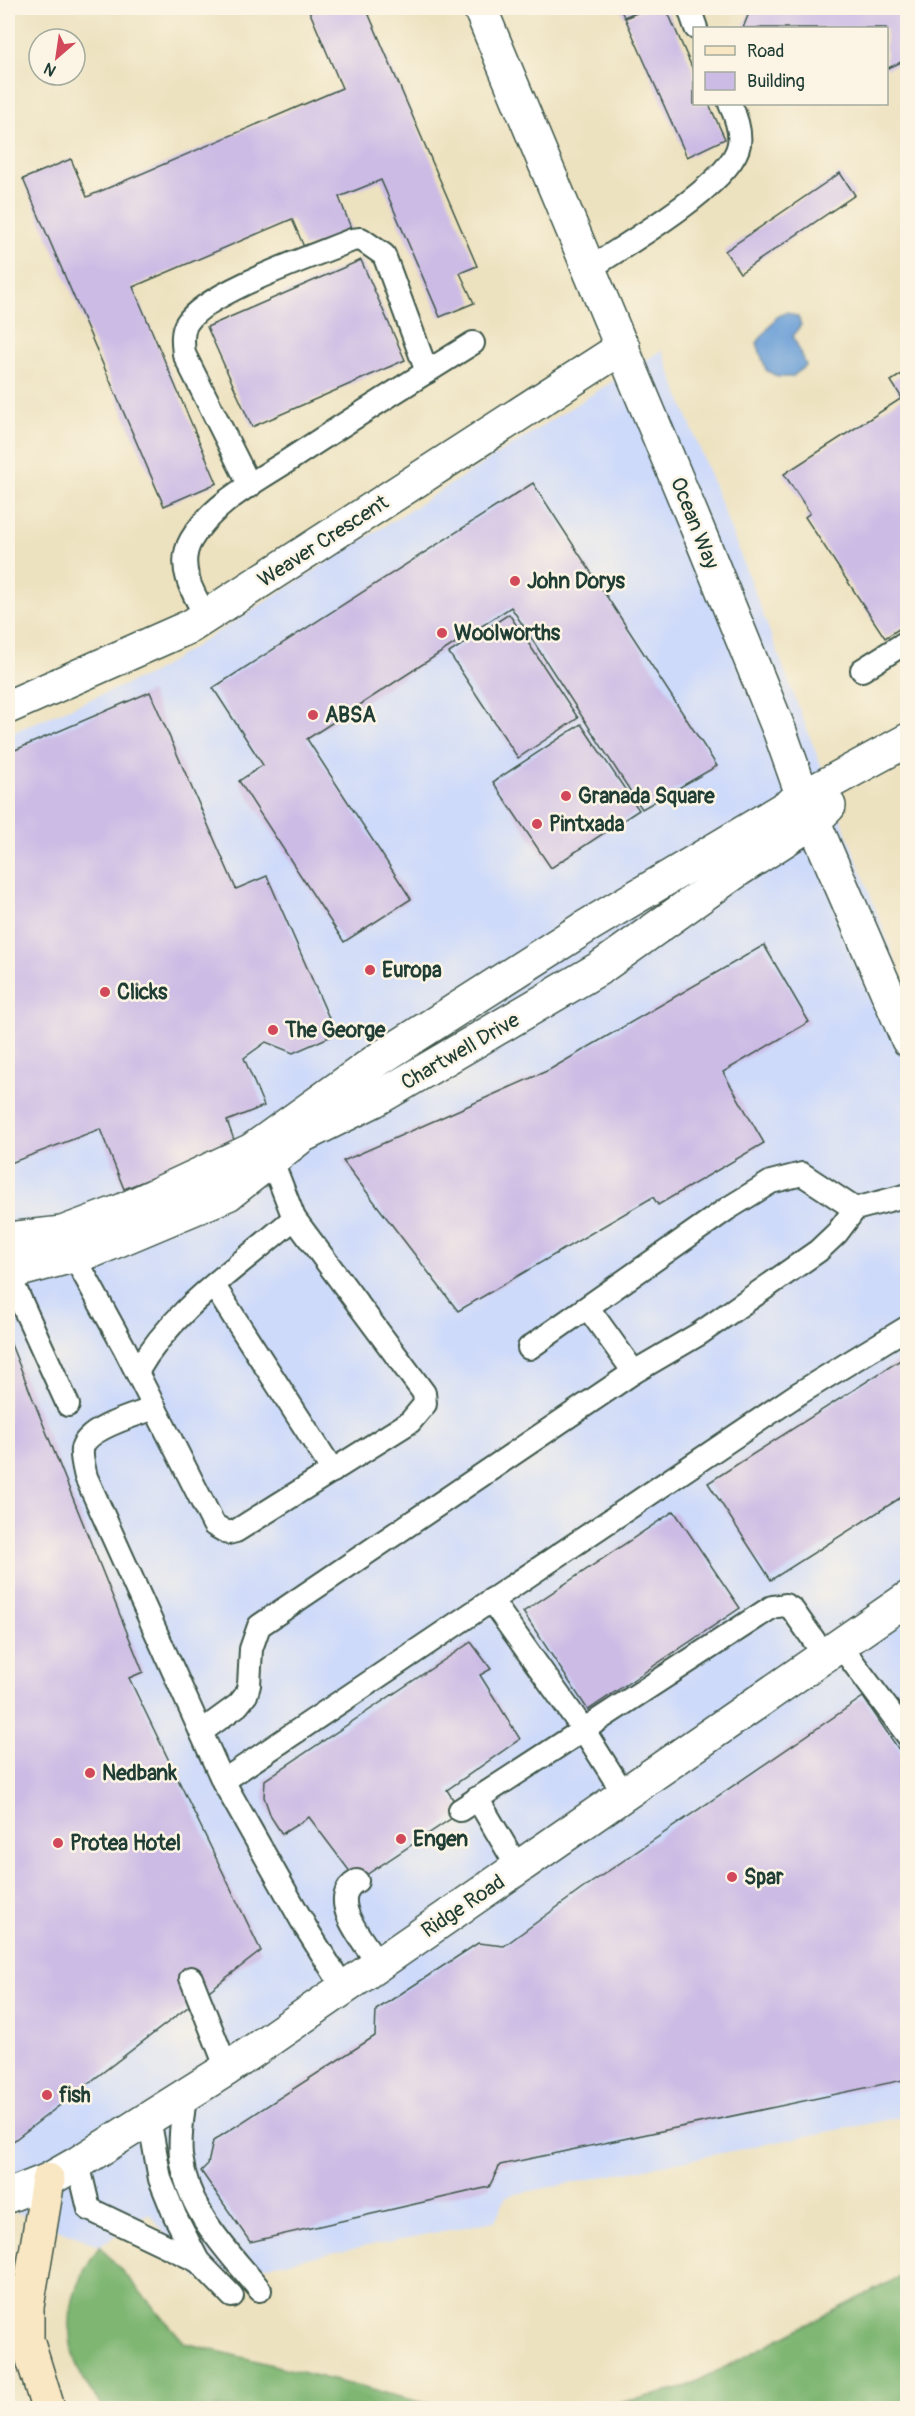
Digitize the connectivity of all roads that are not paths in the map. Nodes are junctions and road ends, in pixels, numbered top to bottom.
1 (480, 8) edge
2 (689, 8) edge
3 (696, 27) edge
4 (730, 105) edge
5 (589, 269) junction
6 (473, 343) dead end
7 (622, 347) junction
8 (427, 372) junction
9 (250, 486) junction
10 (206, 616) junction
11 (908, 641) edge
12 (862, 670) dead end
13 (8, 707) edge
14 (908, 740) edge
15 (809, 809) junction
16 (906, 1030) edge
17 (272, 1148) junction
18 (908, 1195) edge
19 (855, 1209) junction
20 (294, 1218) junction
21 (8, 1239) edge
22 (68, 1245) junction
23 (8, 1273) edge
24 (214, 1286) junction
25 (588, 1308) junction
26 (908, 1327) edge
27 (529, 1348) dead end
28 (137, 1372) junction
29 (634, 1372) junction
30 (68, 1405) dead end
31 (155, 1408) junction
32 (333, 1471) junction
33 (908, 1598) edge
34 (491, 1600) junction
35 (832, 1650) junction
36 (583, 1729) junction
37 (201, 1732) junction
38 (908, 1736) edge
39 (223, 1780) junction
40 (624, 1794) junction
41 (518, 1868) junction
42 (357, 1881) dead end
43 (378, 1963) junction
44 (191, 1978) dead end
45 (343, 1987) junction
46 (227, 2069) junction
47 (185, 2096) junction
48 (149, 2118) junction
49 (78, 2163) junction
50 (48, 2180) junction
51 (8, 2196) edge
52 (198, 2261) junction
53 (260, 2290) dead end
54 (232, 2296) dead end
55 (8, 2358) edge
56 (47, 2409) edge

1 - 5 street, Ocean Way
2 - 3 lane
4 - 5 lane
5 - 7 street, Ocean Way
6 - 8 lane
7 - 10 street, Weaver Crescent
7 - 15 street, Ocean Way
8 - 9 lane
8 - 9 lane
9 - 10 lane
10 - 13 street, Weaver Crescent
11 - 12 lane
14 - 15 street, Chartwell Drive
15 - 16 street, Ocean Way
15 - 17 street, Chartwell Drive
17 - 20 lane
17 - 22 street, Chartwell Drive
18 - 19 lane
19 - 25 lane
19 - 29 lane
20 - 24 lane
20 - 32 lane
21 - 22 street, Chartwell Drive
22 - 23 street, Chartwell Drive
22 - 28 lane
23 - 30 lane
24 - 28 lane
24 - 32 lane
25 - 27 lane
25 - 29 lane
26 - 34 lane
28 - 31 lane
29 - 37 lane
31 - 32 lane
31 - 37 lane
33 - 35 street, Ridge Road
34 - 36 lane
34 - 39 lane
35 - 36 lane
35 - 38 lane
35 - 40 street, Ridge Road
36 - 40 lane
36 - 41 lane
37 - 39 lane
39 - 45 lane
40 - 41 street, Ridge Road
41 - 43 street, Ridge Road
42 - 43 lane
43 - 45 street, Ridge Road
44 - 46 lane
45 - 46 street, Ridge Road
46 - 47 street, Ridge Road
47 - 48 street, Ridge Road
47 - 53 lane
48 - 49 street, Ridge Road
48 - 52 lane
49 - 50 street, Ridge Road
49 - 52 lane
50 - 51 street, Ridge Road
50 - 56 street
52 - 54 lane
55 - 56 street

